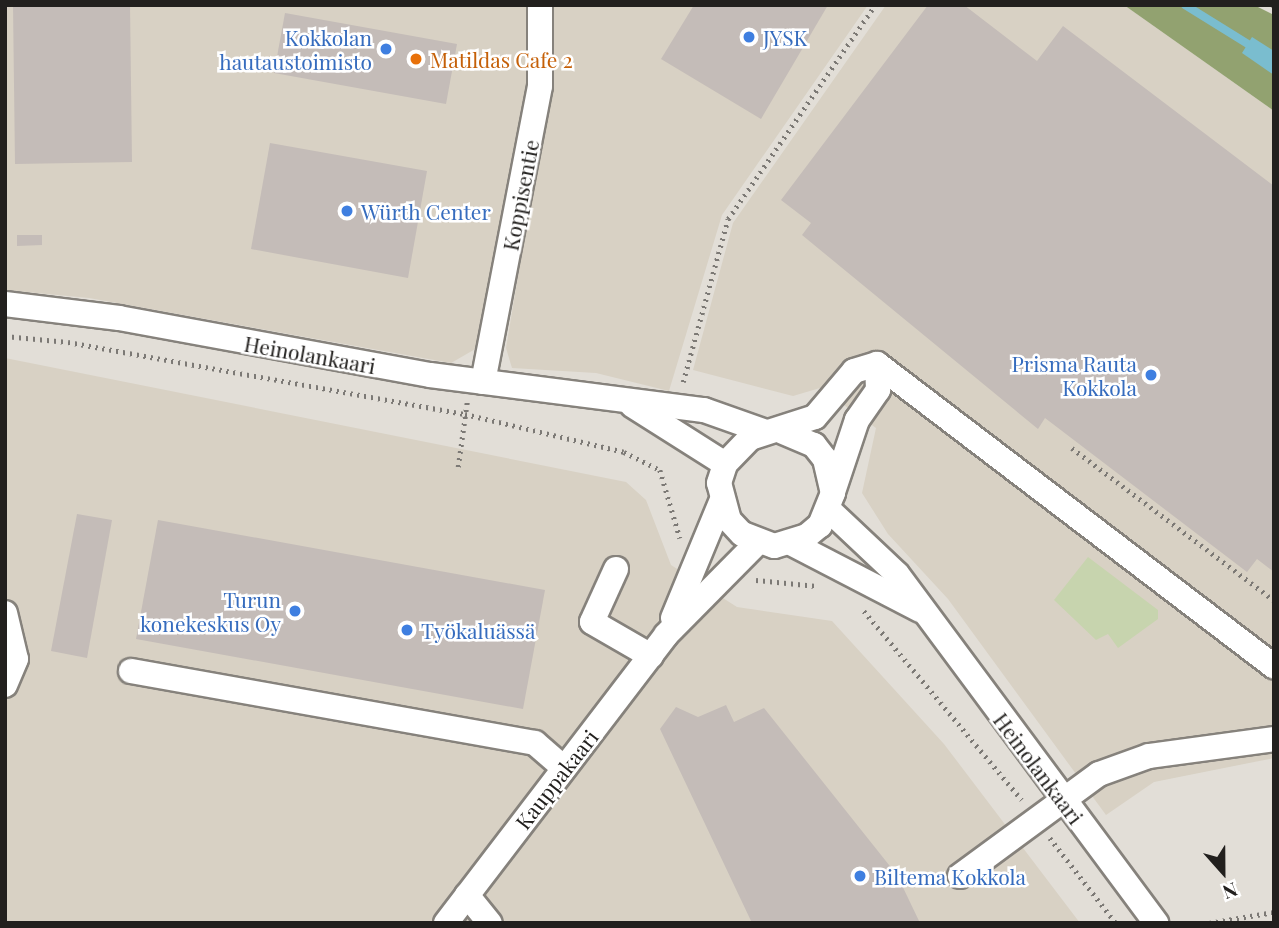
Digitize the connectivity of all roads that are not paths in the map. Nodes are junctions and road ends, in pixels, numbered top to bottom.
1 (540, 5) edge
2 (5, 304) edge
3 (877, 364) junction
4 (483, 382) junction
5 (617, 396) junction
6 (774, 432) junction
7 (725, 464) junction
8 (831, 501) junction
9 (721, 502) junction
10 (757, 542) junction
11 (791, 543) junction
12 (616, 569) dead end
13 (5, 612) edge
14 (924, 612) junction
15 (666, 635) junction
16 (651, 656) junction
17 (1270, 656) edge
18 (131, 671) dead end
19 (5, 685) edge
20 (1274, 739) edge
21 (564, 768) junction
22 (1062, 799) junction
23 (960, 876) dead end
24 (467, 895) junction
25 (446, 923) edge
26 (490, 923) edge
27 (1156, 923) edge

1 - 4 street, Koppisentie
2 - 4 street, Heinolankaari
3 - 6 street
3 - 8 street
3 - 17 street
4 - 5 street, Heinolankaari
5 - 6 street, Heinolankaari
5 - 7 street, Heinolankaari
6 - 7 street
6 - 8 street
7 - 9 street
8 - 11 street
8 - 14 street, Heinolankaari
9 - 10 street
9 - 15 street, Kauppakaari
10 - 11 street
10 - 15 street, Kauppakaari
11 - 14 street, Heinolankaari
12 - 16 street
13 - 19 street
14 - 22 street, Heinolankaari
15 - 16 street, Kauppakaari
16 - 21 street, Kauppakaari
18 - 21 street
20 - 22 street
21 - 24 street, Kauppakaari
22 - 23 street
22 - 27 street, Heinolankaari
24 - 25 street, Kauppakaari
24 - 26 street

